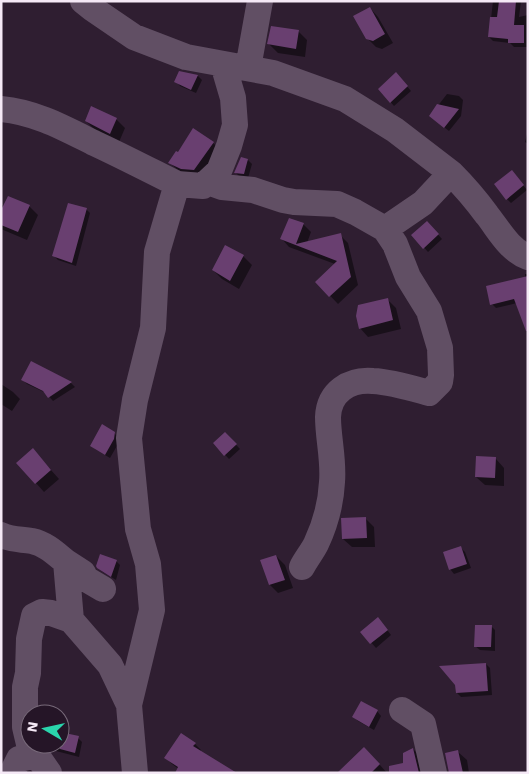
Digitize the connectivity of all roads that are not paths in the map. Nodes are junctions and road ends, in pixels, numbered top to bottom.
1 (83, 1) edge
2 (260, 1) edge
3 (236, 66) junction
4 (1, 109) edge
5 (451, 173) junction
6 (208, 182) junction
7 (177, 184) junction
8 (385, 229) junction
9 (528, 257) edge
10 (1, 535) edge
11 (66, 562) junction
12 (302, 567) dead end
13 (103, 589) dead end
14 (71, 620) junction
15 (129, 705) junction
16 (402, 710) dead end
17 (43, 764) edge
18 (135, 772) edge
19 (12, 773) edge
20 (434, 773) edge

1 - 3 street
2 - 3 street
3 - 5 street
3 - 6 street
4 - 7 street
5 - 8 street
5 - 9 street
6 - 7 street
6 - 8 street
7 - 15 street
8 - 12 street
10 - 11 street
11 - 13 street
11 - 14 street
14 - 15 street
14 - 17 street
15 - 18 street
16 - 20 street
17 - 19 street

